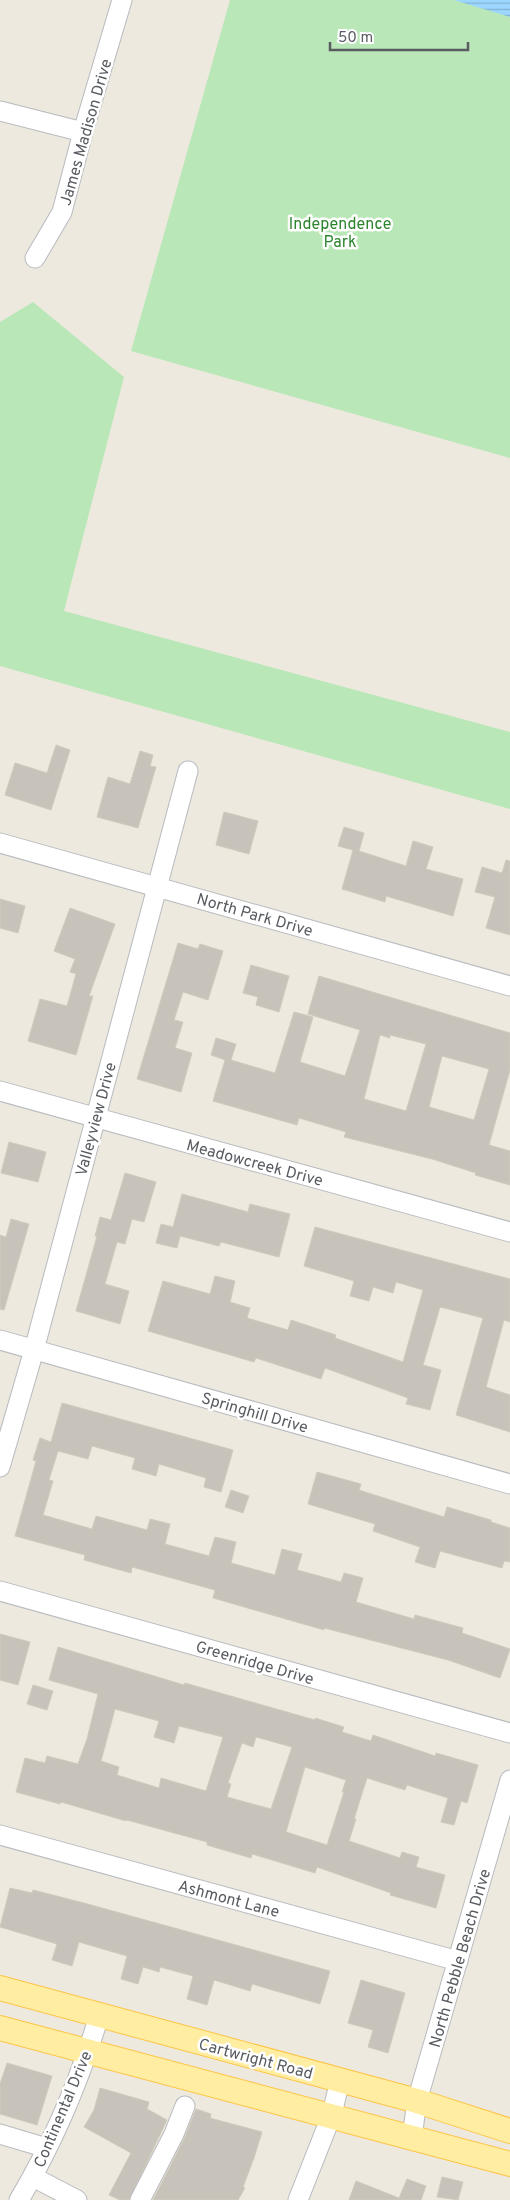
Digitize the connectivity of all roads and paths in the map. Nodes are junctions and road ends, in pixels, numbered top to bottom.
1 (122, 0) edge
2 (0, 111) edge
3 (83, 132) junction
4 (35, 258) dead end
5 (188, 771) dead end
6 (0, 843) edge
7 (157, 887) junction
8 (510, 986) edge
9 (0, 1091) edge
10 (95, 1118) junction
11 (510, 1232) edge
12 (0, 1340) edge
13 (34, 1350) junction
14 (0, 1467) edge
15 (510, 1484) edge
16 (0, 1591) edge
17 (510, 1733) edge
18 (510, 1780) edge
19 (0, 1835) edge
20 (458, 1961) junction
21 (0, 1988) edge
22 (99, 2016) junction
23 (0, 2028) edge
24 (88, 2052) junction
25 (340, 2080) junction
26 (417, 2101) junction
27 (185, 2106) dead end
28 (332, 2114) junction
29 (510, 2131) edge
30 (0, 2134) edge
31 (412, 2137) junction
32 (47, 2148) junction
33 (510, 2164) edge
34 (33, 2177) junction
35 (19, 2200) edge
36 (77, 2200) edge
37 (140, 2200) edge
38 (298, 2200) edge

1 - 3 street, James Madison Drive
2 - 3 street
3 - 4 street, James Madison Drive
5 - 7 street, Valleyview Drive
6 - 7 street, North Park Drive
7 - 8 street, North Park Drive
7 - 10 street, Valleyview Drive
9 - 10 street, Meadowcreek Drive
10 - 11 street, Meadowcreek Drive
10 - 13 street, Valleyview Drive
12 - 13 street, Springhill Drive
13 - 14 street, Valleyview Drive
13 - 15 street, Springhill Drive
16 - 17 street, Greenridge Drive
18 - 20 street, North Pebble Beach Drive
19 - 20 street, Ashmont Lane
20 - 26 street, North Pebble Beach Drive
21 - 22 main road, Cartwright Road
22 - 24 street, Continental Drive
22 - 25 main road, Cartwright Road
23 - 24 main road
24 - 28 main road
24 - 32 street, Continental Drive
25 - 26 main road, Cartwright Road
25 - 28 street
26 - 29 main road, Cartwright Road
26 - 31 street, North Pebble Beach Drive
27 - 37 street
28 - 31 main road
28 - 38 street
30 - 32 street
31 - 33 main road
32 - 34 street, Continental Drive
34 - 35 street, Continental Drive
34 - 36 street

